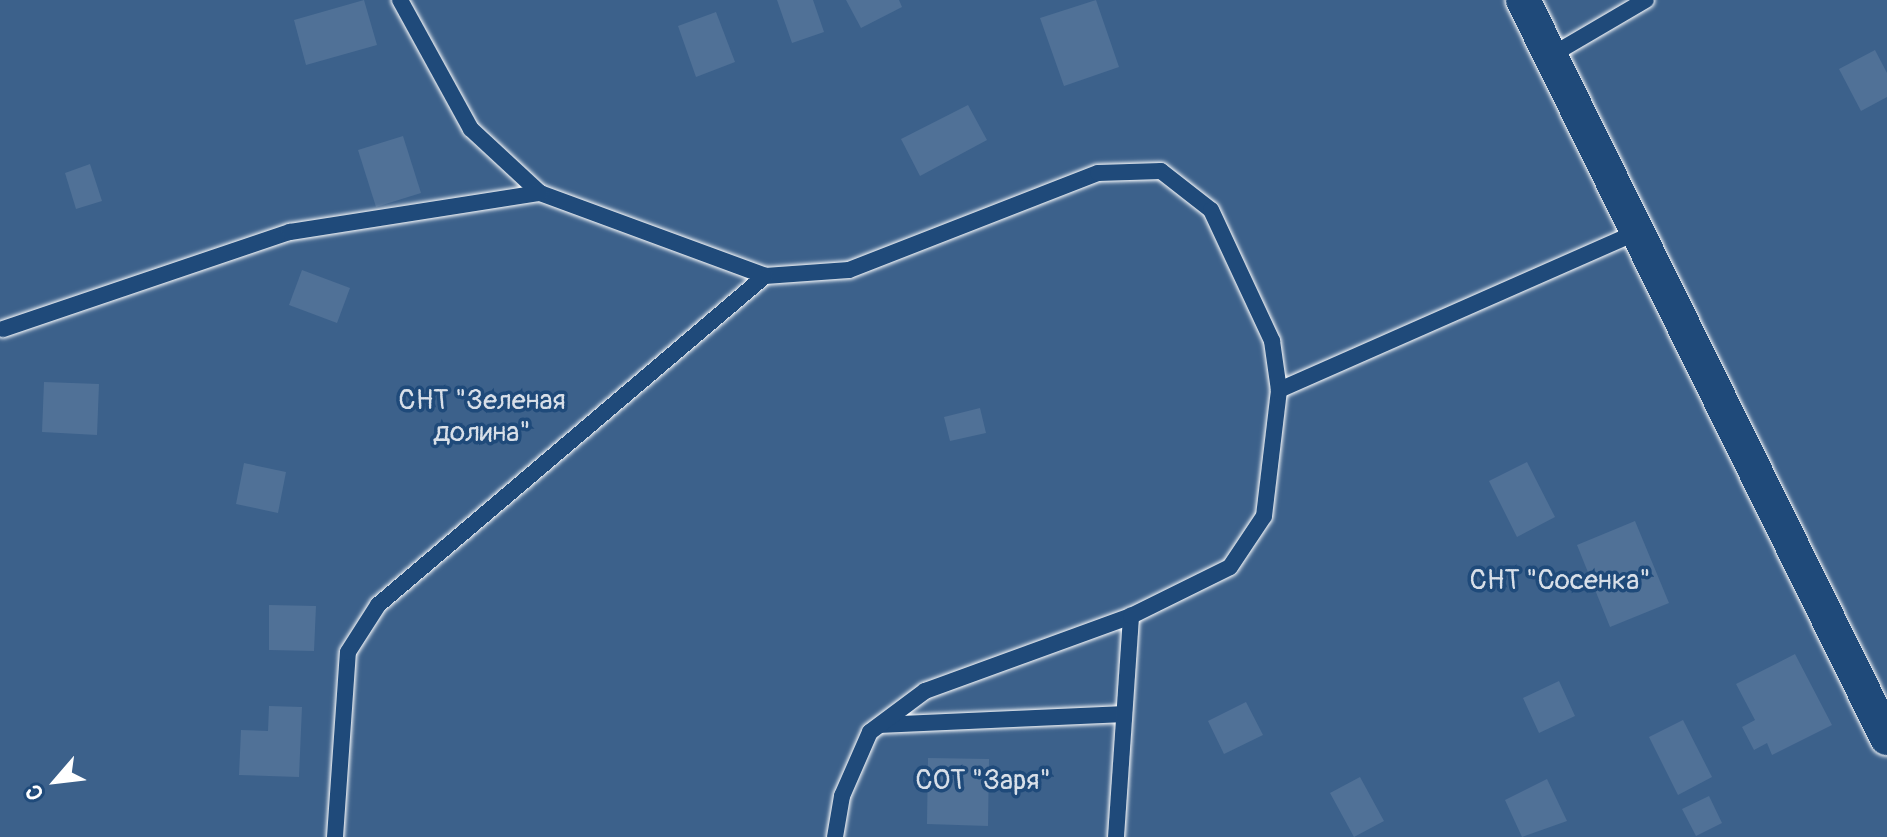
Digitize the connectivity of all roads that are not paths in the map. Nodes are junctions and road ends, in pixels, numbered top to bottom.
1 (400, 0) edge
2 (1523, 0) edge
3 (1646, 0) edge
4 (1550, 56) junction
5 (540, 193) junction
6 (1638, 232) junction
7 (765, 276) junction
8 (3, 329) dead end
9 (1279, 390) junction
10 (1131, 616) junction
11 (1123, 714) junction
12 (880, 725) junction
13 (1887, 738) edge
14 (335, 837) edge
15 (835, 837) edge
16 (1116, 837) edge

1 - 5 lane
2 - 4 street
3 - 4 lane
4 - 6 street
5 - 7 lane
5 - 8 lane
6 - 9 lane
6 - 13 street
7 - 9 lane
7 - 14 lane
9 - 10 lane
10 - 11 lane
10 - 12 lane
11 - 12 lane
11 - 16 lane
12 - 15 lane

